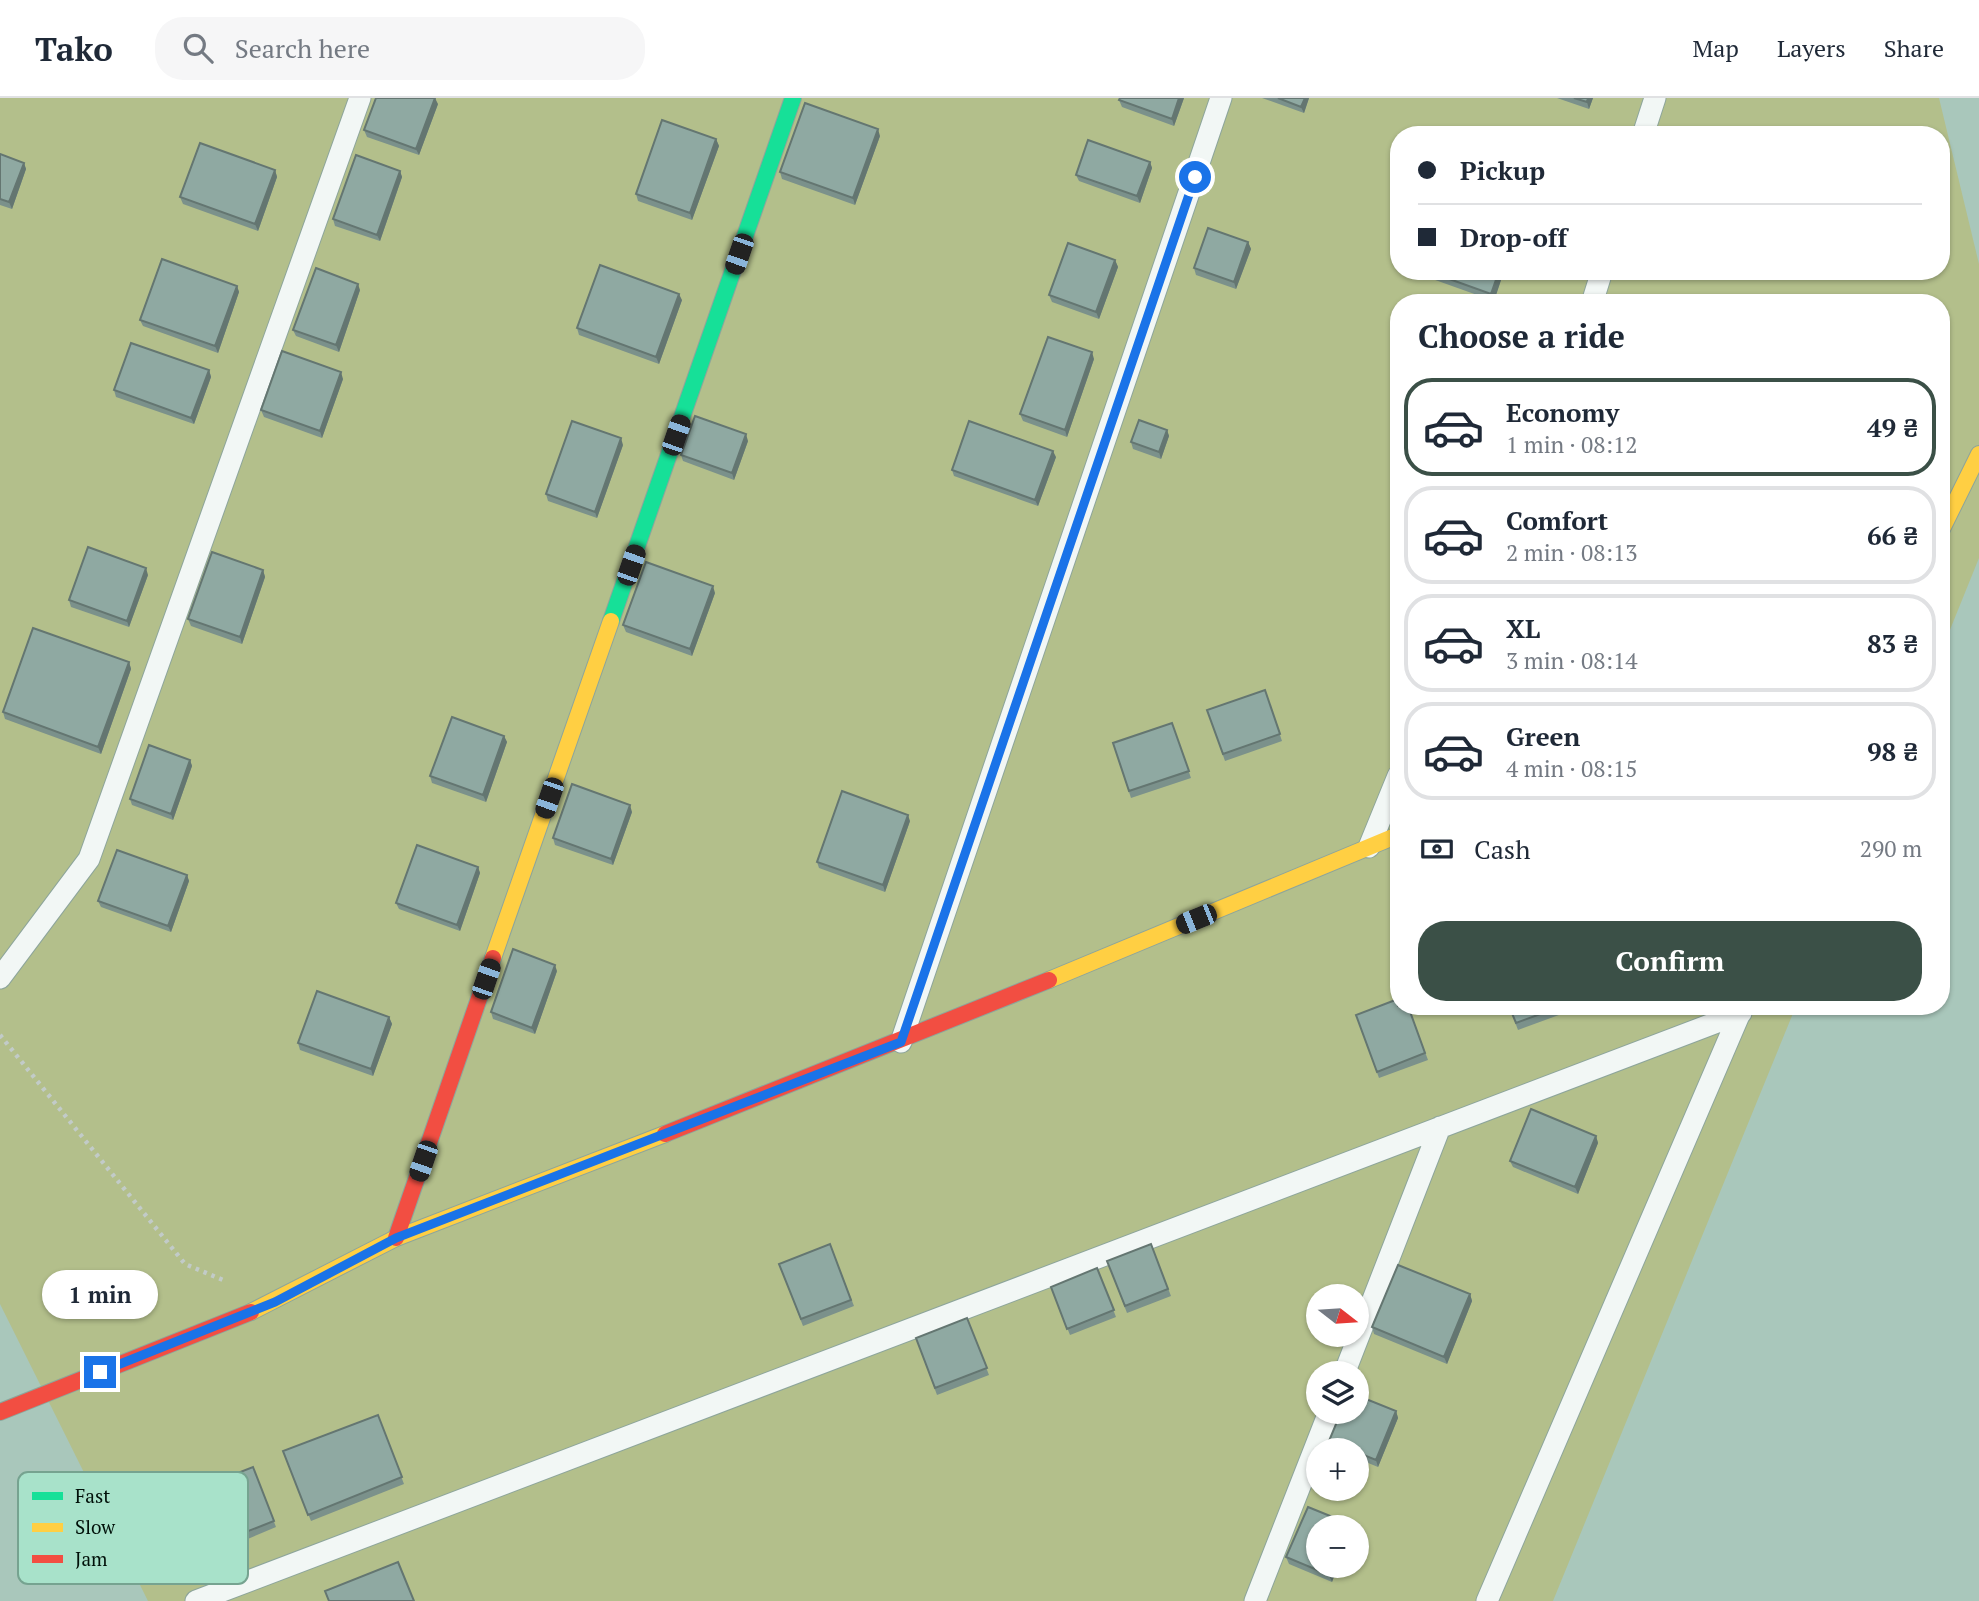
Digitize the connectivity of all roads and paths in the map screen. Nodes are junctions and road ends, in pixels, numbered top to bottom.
1 (360, 98) edge
2 (793, 98) edge
3 (1221, 98) edge
4 (1655, 98) edge
5 (1646, 126) edge
6 (1979, 454) edge
7 (1950, 513) edge
8 (1390, 795) edge
9 (1390, 838) edge
10 (1368, 847) junction
11 (0, 978) edge
12 (1727, 1015) edge
13 (1739, 1015) edge
14 (0, 1035) edge
15 (901, 1042) junction
16 (1440, 1127) junction
17 (396, 1238) junction
18 (224, 1280) dead end
19 (1349, 1361) edge
20 (0, 1412) edge
21 (1324, 1424) edge
22 (248, 1581) edge
23 (241, 1584) edge
24 (196, 1601) edge
25 (1255, 1601) edge
26 (1487, 1601) edge

1 - 11 lane
2 - 17 street
3 - 15 lane
4 - 5 lane
6 - 7 street
8 - 10 lane
9 - 10 street
10 - 15 street
12 - 16 lane
13 - 26 lane
14 - 18 path
15 - 17 street
16 - 19 lane
16 - 22 lane
17 - 20 street
21 - 25 lane
23 - 24 lane

